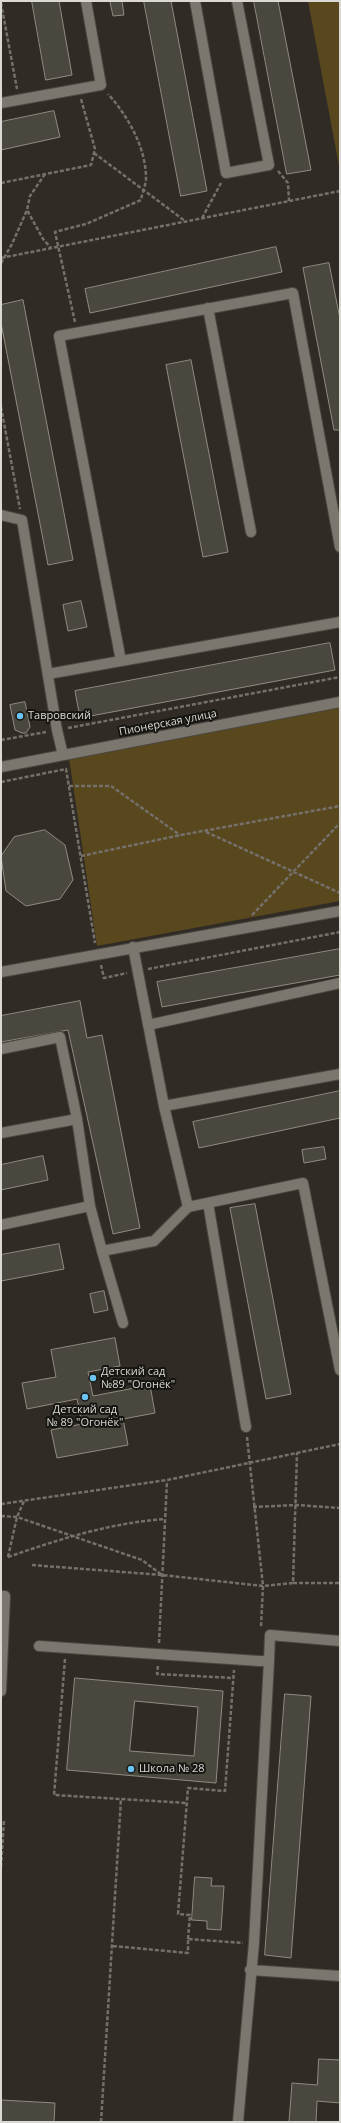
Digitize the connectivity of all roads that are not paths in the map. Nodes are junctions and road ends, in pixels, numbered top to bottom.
1 (86, 1) edge
2 (194, 1) edge
3 (237, 1) edge
4 (1, 103) edge
5 (208, 308) junction
6 (1, 515) edge
7 (251, 532) dead end
8 (340, 547) edge
9 (340, 622) edge
10 (121, 661) junction
11 (48, 674) junction
12 (340, 702) edge
13 (63, 756) junction
14 (1, 767) edge
15 (340, 911) edge
16 (133, 947) junction
17 (1, 972) edge
18 (340, 983) edge
19 (148, 1026) junction
20 (1, 1049) edge
21 (340, 1074) edge
22 (164, 1106) junction
23 (77, 1119) junction
24 (1, 1133) edge
25 (208, 1203) junction
26 (90, 1206) junction
27 (188, 1207) junction
28 (1, 1225) edge
29 (102, 1251) junction
30 (123, 1323) dead end
31 (340, 1370) edge
32 (246, 1427) road end
33 (1, 1596) edge
34 (340, 1641) edge
35 (39, 1646) dead end
36 (269, 1661) junction
37 (1, 1691) edge
38 (250, 1970) junction
39 (340, 1976) edge
40 (238, 2122) edge

1 - 4 street
2 - 3 street
5 - 7 street
5 - 8 street
5 - 10 street
6 - 11 street
9 - 10 street
10 - 11 street
11 - 13 street
12 - 13 street, Пионерская улица
13 - 14 street, Пионерская улица
15 - 16 street
16 - 17 street
16 - 19 street
18 - 19 street
19 - 22 street
20 - 23 street
21 - 22 street
22 - 27 street
23 - 24 street
23 - 26 street
25 - 27 street
25 - 31 street
25 - 32 street
26 - 28 street
26 - 29 street
27 - 29 street
29 - 30 street
33 - 37 street
34 - 36 street
35 - 36 street
36 - 38 street
38 - 39 street
38 - 40 street

